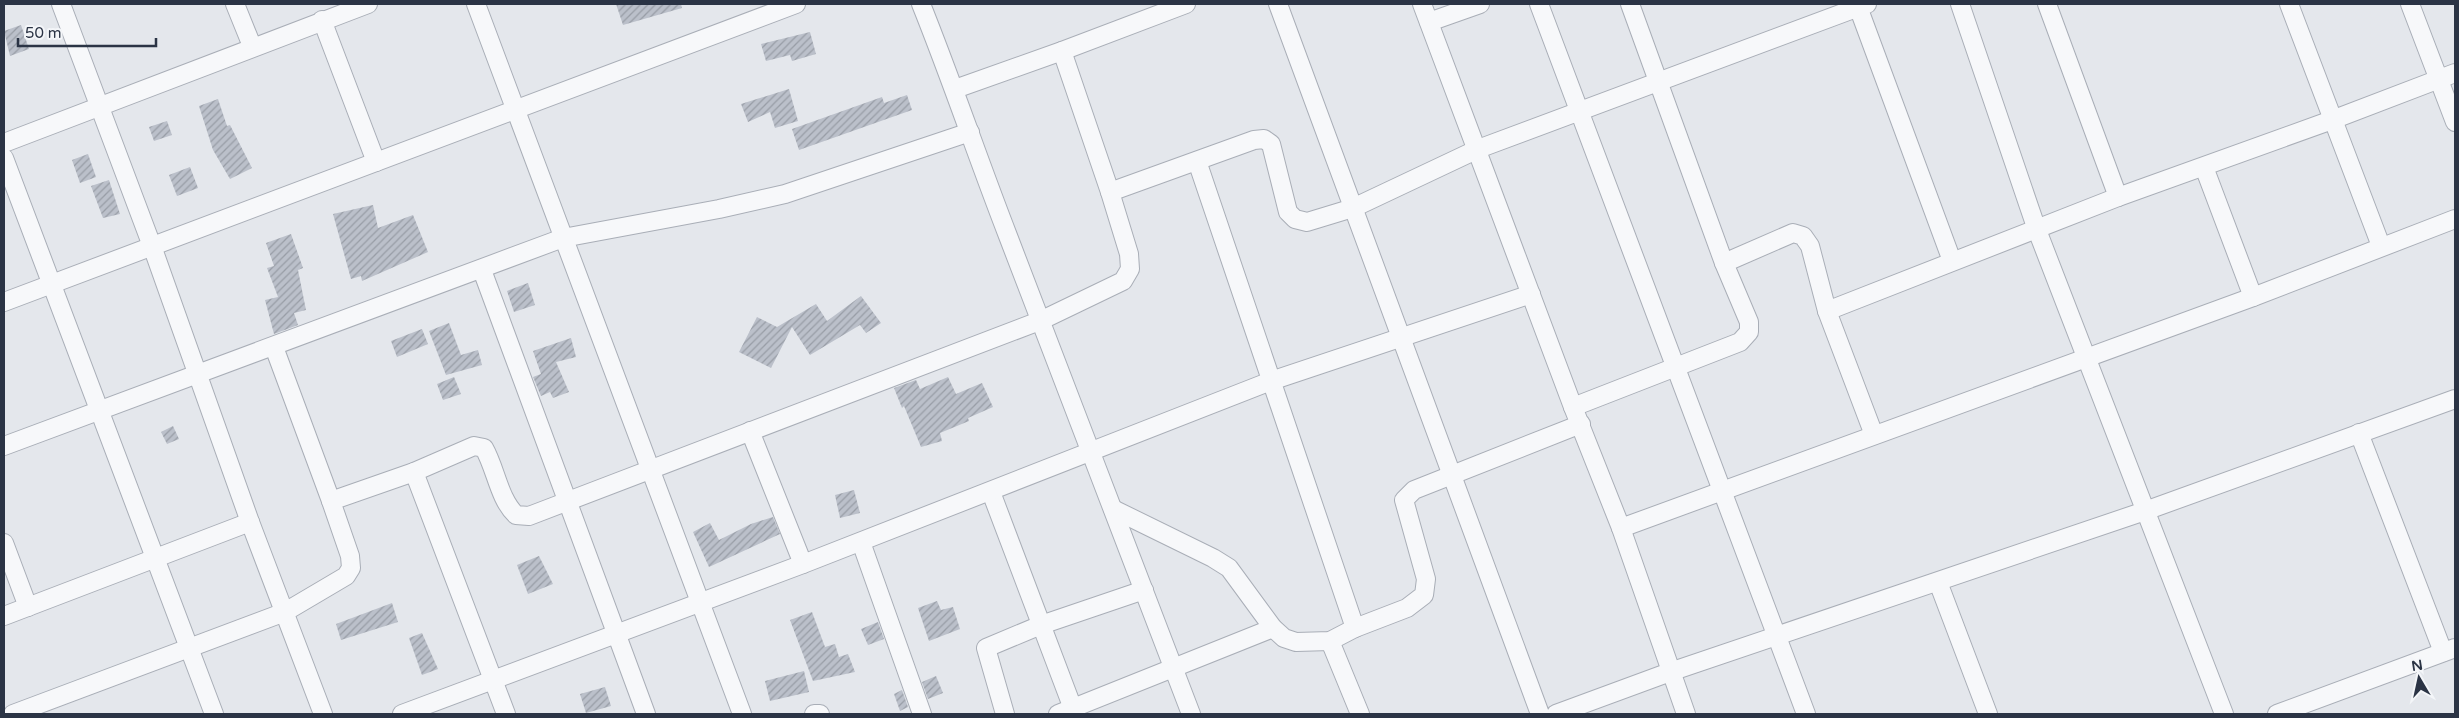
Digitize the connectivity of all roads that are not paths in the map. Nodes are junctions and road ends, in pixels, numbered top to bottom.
1 (61, 4) edge
2 (236, 4) edge
3 (368, 4) edge
4 (476, 4) edge
5 (796, 4) edge
6 (921, 4) edge
7 (1186, 4) edge
8 (1278, 4) edge
9 (1422, 4) edge
10 (1480, 4) edge
11 (1539, 4) edge
12 (1630, 4) edge
13 (1960, 4) edge
14 (2047, 4) edge
15 (2289, 4) edge
16 (2410, 4) edge
17 (1861, 5) edge
18 (322, 20) junction
19 (1429, 22) junction
20 (252, 46) junction
21 (1062, 52) junction
22 (2447, 76) edge
23 (1659, 82) junction
24 (955, 89) junction
25 (100, 106) junction
26 (516, 109) junction
27 (1581, 110) junction
28 (2332, 120) junction
29 (2455, 122) edge
30 (970, 132) junction
31 (4, 143) edge
32 (1478, 149) junction
33 (4, 158) edge
34 (376, 162) junction
35 (1197, 162) junction
36 (2204, 167) junction
37 (1110, 192) junction
38 (2118, 197) junction
39 (1353, 208) junction
40 (2455, 219) edge
41 (2038, 230) junction
42 (563, 238) junction
43 (152, 246) junction
44 (2381, 246) junction
45 (1952, 261) junction
46 (1724, 263) junction
47 (482, 270) junction
48 (51, 284) junction
49 (1531, 294) junction
50 (2253, 297) junction
51 (4, 302) edge
52 (1828, 310) junction
53 (1042, 320) junction
54 (1402, 337) junction
55 (274, 347) junction
56 (2086, 358) junction
57 (1675, 368) junction
58 (198, 372) junction
59 (1271, 381) junction
60 (2455, 399) edge
61 (1573, 407) junction
62 (99, 410) junction
63 (1581, 424) junction
64 (750, 431) junction
65 (2359, 433) junction
66 (1874, 435) junction
67 (4, 446) edge
68 (1090, 452) junction
69 (648, 469) junction
70 (414, 472) junction
71 (1451, 474) junction
72 (991, 492) junction
73 (1722, 492) junction
74 (566, 500) junction
75 (331, 501) junction
76 (1113, 509) junction
77 (2145, 511) junction
78 (250, 522) junction
79 (1621, 528) junction
80 (861, 542) junction
81 (4, 543) edge
82 (155, 559) junction
83 (803, 564) junction
84 (1938, 582) junction
85 (1144, 590) junction
86 (699, 603) junction
87 (28, 607) junction
88 (285, 612) junction
89 (4, 616) edge
90 (1041, 625) junction
91 (1273, 628) junction
92 (1355, 628) junction
93 (617, 633) junction
94 (1776, 637) junction
95 (1330, 641) junction
96 (190, 649) junction
97 (2449, 650) edge
98 (1174, 669) junction
99 (1670, 672) junction
100 (493, 679) junction
101 (1068, 712) edge
102 (13, 714) edge
103 (214, 714) edge
104 (323, 714) edge
105 (402, 714) edge
106 (506, 714) edge
107 (646, 714) edge
108 (742, 714) edge
109 (814, 714) edge
110 (820, 714) edge
111 (922, 714) edge
112 (1005, 714) edge
113 (1190, 714) edge
114 (1360, 714) edge
115 (1540, 714) edge
116 (1556, 714) edge
117 (1686, 714) edge
118 (1806, 714) edge
119 (1988, 714) edge
120 (2224, 714) edge
121 (2277, 714) edge

1 - 25 street
2 - 20 street
3 - 18 street
4 - 26 street
5 - 26 street
6 - 24 street
7 - 21 street
8 - 39 street
9 - 19 street
10 - 19 street
11 - 27 street
12 - 23 street
13 - 41 street
14 - 38 street
15 - 28 street
16 - 22 street
17 - 23 street
17 - 45 street
18 - 20 street
18 - 34 street
19 - 32 street
20 - 25 street
21 - 24 street
21 - 37 street
22 - 28 street
22 - 29 street
23 - 27 street
23 - 46 street
24 - 30 street
25 - 31 street
25 - 43 street
26 - 34 street
26 - 42 street
27 - 32 street
27 - 57 street
28 - 36 street
28 - 44 street
30 - 42 street
30 - 53 street
32 - 39 street
32 - 49 street
33 - 48 street
34 - 43 street
35 - 37 street
35 - 39 street
35 - 59 street
36 - 38 street
36 - 50 street
37 - 53 street
38 - 41 street
39 - 54 street
40 - 44 street
41 - 45 street
41 - 56 street
42 - 47 street
42 - 69 street
43 - 48 street
43 - 58 street
44 - 50 street
45 - 52 street
46 - 52 street
46 - 57 street
47 - 55 street
47 - 74 street
48 - 51 street
48 - 62 street
49 - 54 street
49 - 61 street
50 - 56 street
52 - 66 street
53 - 64 street
53 - 68 street
54 - 59 street
54 - 71 street
55 - 58 street
55 - 75 street
56 - 66 street
56 - 77 street
57 - 61 street
57 - 73 street
58 - 62 street
58 - 78 street
59 - 68 street
59 - 92 street
60 - 65 street
61 - 63 street
62 - 67 street
62 - 82 street
63 - 71 street
63 - 79 street
64 - 69 street
64 - 83 street
65 - 77 street
65 - 97 street
66 - 73 street
68 - 72 street
68 - 76 street
69 - 74 street
69 - 86 street
70 - 74 street
70 - 75 street
70 - 100 street
71 - 92 street
71 - 115 street
72 - 80 street
72 - 90 street
73 - 79 street
73 - 94 street
74 - 93 street
75 - 88 street
76 - 85 street
76 - 91 street
77 - 84 street
77 - 120 street
78 - 82 street
78 - 88 street
79 - 99 street
80 - 83 street
80 - 111 street
81 - 87 street
82 - 87 street
82 - 96 street
83 - 86 street
84 - 94 street
84 - 119 street
85 - 90 street
85 - 98 street
86 - 93 street
86 - 108 street
87 - 89 street
88 - 96 street
88 - 104 street
90 - 101 street
90 - 112 street
91 - 95 street
91 - 98 street
92 - 95 street
93 - 100 street
93 - 107 street
94 - 99 street
94 - 118 street
95 - 114 street
96 - 102 street
96 - 103 street
97 - 121 street
98 - 101 street
98 - 113 street
99 - 116 street
99 - 117 street
100 - 105 street
100 - 106 street
109 - 110 street

